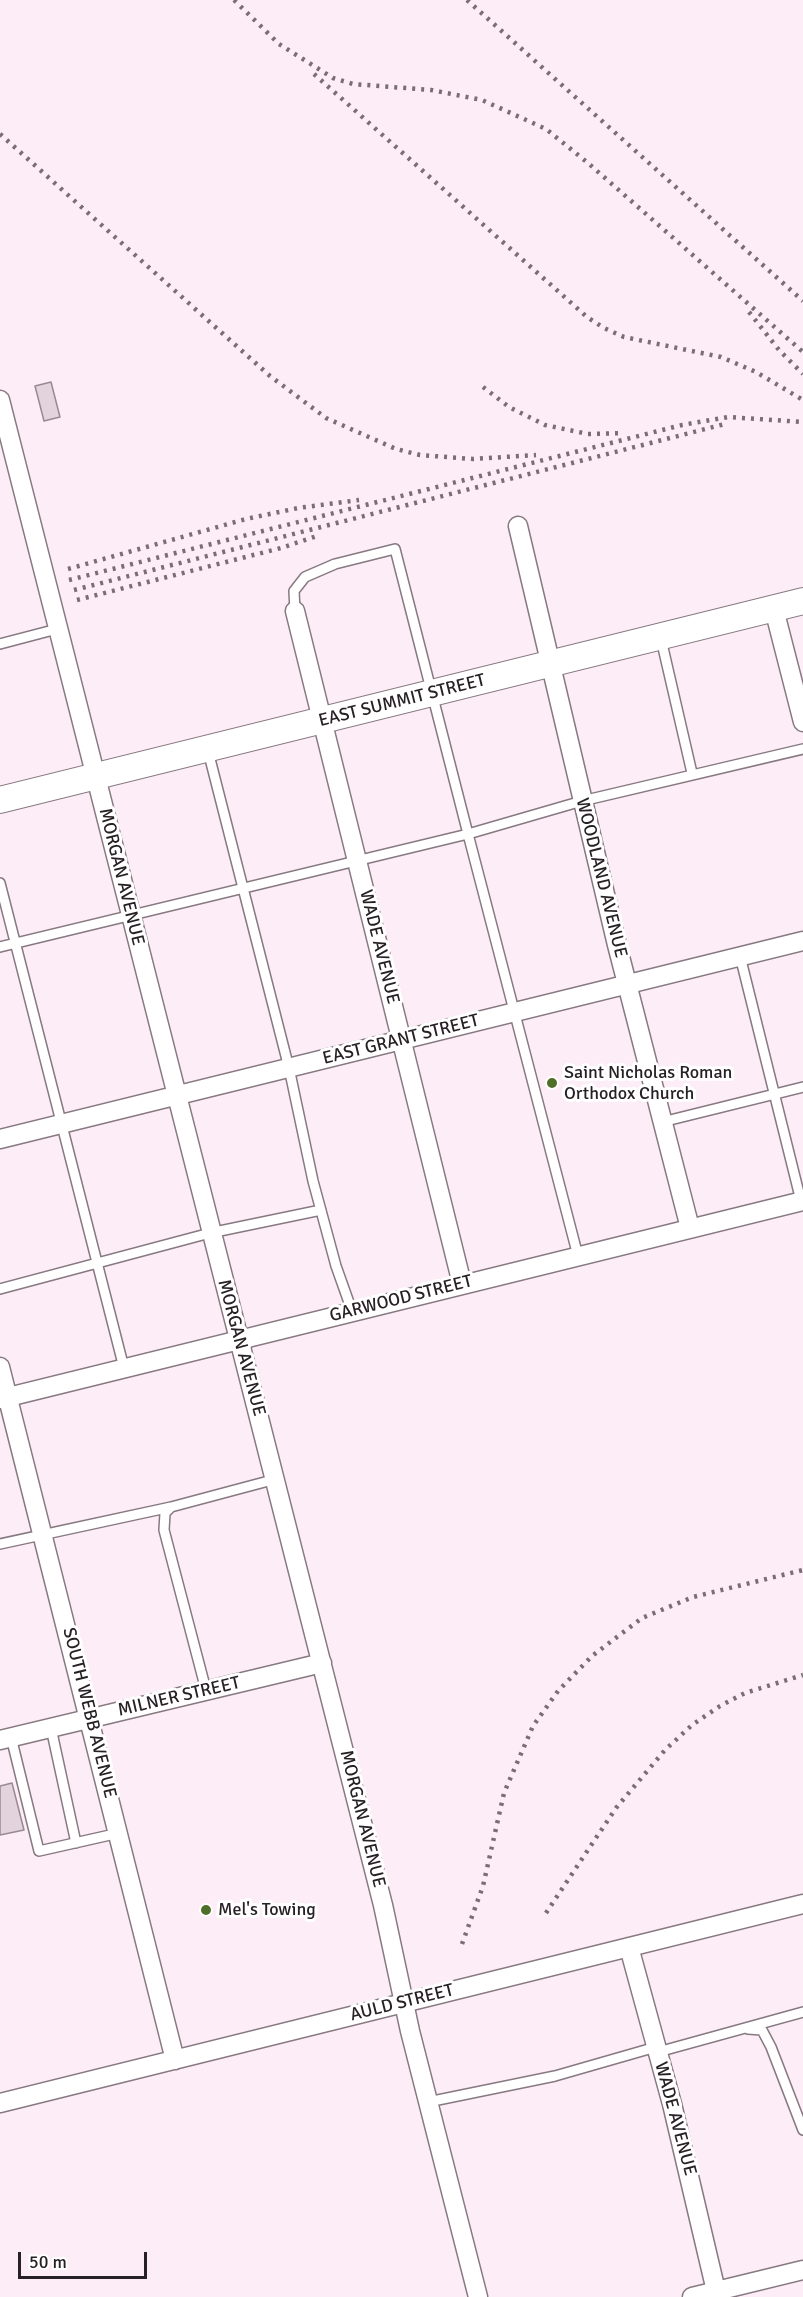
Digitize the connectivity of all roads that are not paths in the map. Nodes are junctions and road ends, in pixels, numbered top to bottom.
1 (0, 400) edge
2 (518, 526) dead end
3 (803, 601) edge
4 (774, 609) junction
5 (295, 611) joint
6 (57, 629) junction
7 (660, 637) junction
8 (0, 644) edge
9 (549, 664) junction
10 (432, 693) junction
11 (322, 720) junction
12 (803, 722) edge
13 (207, 748) junction
14 (803, 749) edge
15 (692, 773) junction
16 (96, 776) junction
17 (0, 800) edge
18 (582, 801) junction
19 (468, 834) junction
20 (356, 859) junction
21 (0, 883) edge
22 (243, 887) junction
23 (130, 914) junction
24 (803, 941) edge
25 (15, 944) junction
26 (0, 947) edge
27 (740, 956) junction
28 (627, 984) junction
29 (516, 1011) junction
30 (402, 1040) junction
31 (289, 1068) junction
32 (803, 1087) edge
33 (775, 1094) junction
34 (177, 1096) junction
35 (662, 1122) junction
36 (63, 1124) junction
37 (0, 1139) edge
38 (802, 1201) edge
39 (321, 1210) junction
40 (690, 1228) junction
41 (210, 1233) junction
42 (578, 1256) junction
43 (99, 1263) junction
44 (462, 1284) junction
45 (0, 1289) edge
46 (352, 1311) junction
47 (238, 1340) junction
48 (0, 1367) edge
49 (124, 1368) junction
50 (4, 1398) edge
51 (276, 1479) junction
52 (171, 1507) junction
53 (43, 1534) junction
54 (0, 1544) edge
55 (322, 1663) junction
56 (206, 1690) junction
57 (90, 1718) junction
58 (51, 1728) junction
59 (6, 1738) edge
60 (118, 1833) junction
61 (76, 1843) junction
62 (803, 1904) edge
63 (629, 1947) junction
64 (405, 2002) junction
65 (803, 2012) edge
66 (739, 2029) junction
67 (657, 2050) junction
68 (175, 2060) junction
69 (428, 2102) junction
70 (0, 2103) edge
71 (803, 2130) edge
72 (803, 2270) edge
73 (716, 2291) junction
74 (478, 2297) edge
75 (692, 2297) edge

1 - 6 street, MORGAN AVENUE
2 - 9 street, WOODLAND AVENUE
3 - 4 street, EAST SUMMIT STREET
4 - 7 street, EAST SUMMIT STREET
4 - 12 street
5 - 10 lane
5 - 11 street, WADE AVENUE
6 - 8 lane
6 - 16 street, MORGAN AVENUE
7 - 9 street, EAST SUMMIT STREET
7 - 15 lane
9 - 10 street, EAST SUMMIT STREET
9 - 18 street, WOODLAND AVENUE
10 - 11 street, EAST SUMMIT STREET
10 - 19 lane
11 - 13 street, EAST SUMMIT STREET
11 - 20 street, WADE AVENUE
13 - 16 street, EAST SUMMIT STREET
13 - 22 lane
14 - 15 lane
15 - 18 lane
16 - 17 street, EAST SUMMIT STREET
16 - 23 street, MORGAN AVENUE
18 - 19 lane
18 - 28 street, WOODLAND AVENUE
19 - 20 lane
19 - 29 lane
20 - 22 lane
20 - 30 street, WADE AVENUE
21 - 25 lane
22 - 23 lane
22 - 31 lane
23 - 25 lane
23 - 34 street, MORGAN AVENUE
24 - 27 street, EAST GRANT STREET
25 - 26 lane
25 - 36 lane
27 - 28 street, EAST GRANT STREET
27 - 33 lane
28 - 29 street, EAST GRANT STREET
28 - 35 street, WOODLAND AVENUE
29 - 30 street, EAST GRANT STREET
29 - 42 lane
30 - 31 street, EAST GRANT STREET
30 - 44 street, WADE AVENUE
31 - 34 street, EAST GRANT STREET
31 - 39 lane
32 - 33 lane
33 - 35 lane
33 - 38 lane
34 - 36 street, EAST GRANT STREET
34 - 41 street, MORGAN AVENUE
35 - 40 street, WOODLAND AVENUE
36 - 37 street, EAST GRANT STREET
36 - 43 lane
38 - 40 street, GARWOOD STREET
39 - 41 lane
39 - 46 lane
40 - 42 street, GARWOOD STREET
41 - 43 lane
41 - 47 street, MORGAN AVENUE
42 - 44 street, GARWOOD STREET
43 - 45 lane
43 - 49 lane
44 - 46 street, GARWOOD STREET
46 - 47 street, GARWOOD STREET
47 - 49 street, GARWOOD STREET
47 - 51 street, MORGAN AVENUE
48 - 50 street, SOUTH WEBB AVENUE
49 - 50 street, GARWOOD STREET
50 - 53 street, SOUTH WEBB AVENUE
51 - 52 lane
51 - 55 street, MORGAN AVENUE
52 - 53 lane
52 - 56 lane
53 - 54 lane
53 - 57 street, SOUTH WEBB AVENUE
55 - 56 street, MILNER STREET
55 - 64 street, MORGAN AVENUE
56 - 57 street, MILNER STREET
57 - 58 street, MILNER STREET
57 - 60 street, SOUTH WEBB AVENUE
58 - 59 street, MILNER STREET
58 - 61 lane
59 - 61 lane
60 - 61 lane
60 - 68 street, SOUTH WEBB AVENUE
62 - 63 street, AULD STREET
63 - 64 street, AULD STREET
63 - 67 street, WADE AVENUE
64 - 68 street, AULD STREET
64 - 69 street, MORGAN AVENUE
65 - 66 lane
66 - 67 lane
66 - 71 lane
67 - 69 lane
67 - 73 street, WADE AVENUE
68 - 70 street, AULD STREET
69 - 74 street, MORGAN AVENUE
72 - 73 street
73 - 75 street

